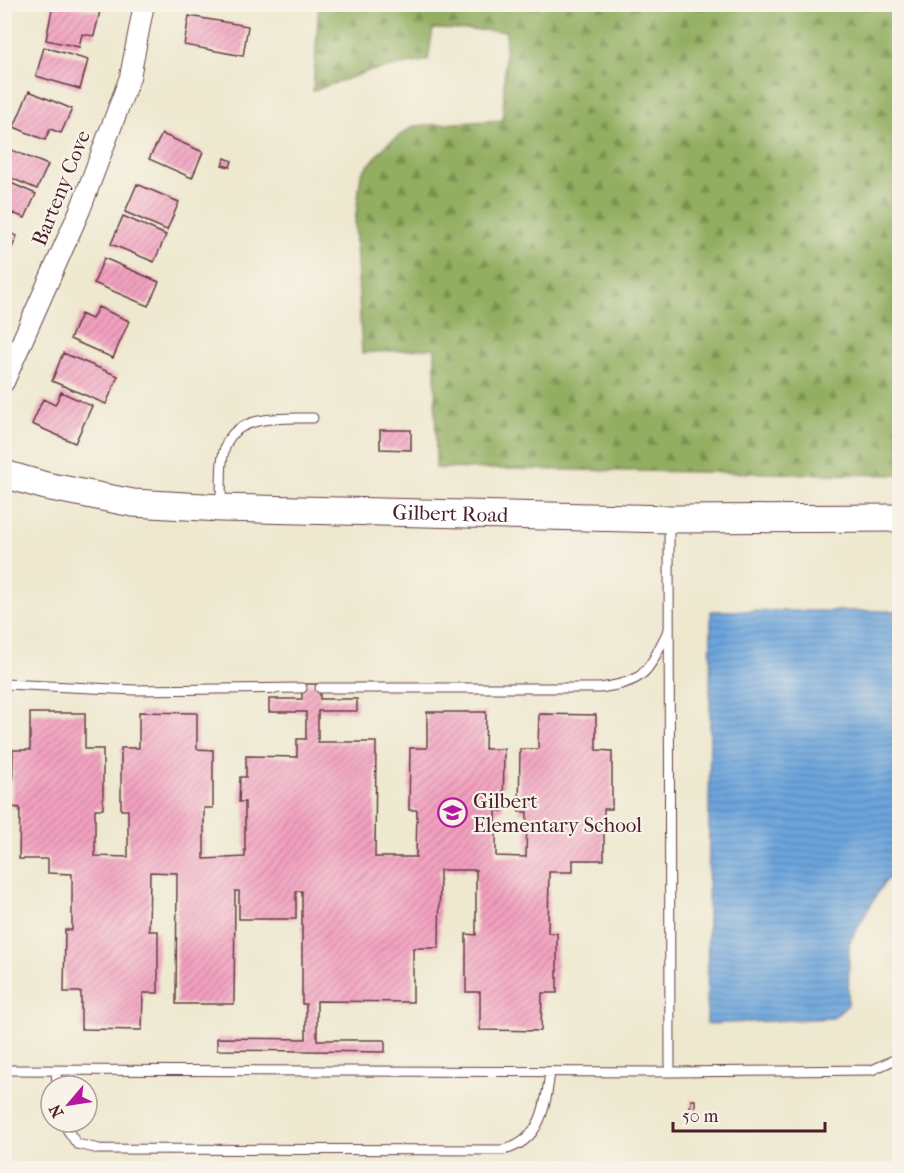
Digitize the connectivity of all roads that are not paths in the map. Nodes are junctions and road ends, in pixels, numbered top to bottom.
1 (144, 4) edge
2 (4, 382) edge
3 (313, 418) dead end
4 (4, 474) edge
5 (221, 508) junction
6 (900, 518) edge
7 (669, 519) junction
8 (669, 629) junction
9 (4, 684) edge
10 (302, 688) dead end
11 (320, 688) dead end
12 (900, 1057) edge
13 (4, 1070) edge
14 (56, 1071) junction
15 (550, 1072) junction
16 (670, 1072) junction
17 (56, 1074) edge
18 (70, 1134) edge

1 - 2 street, Barteny Cove
3 - 5 lane
4 - 5 street, Gilbert Road
5 - 7 street, Gilbert Road
6 - 7 street, Gilbert Road
7 - 8 lane
8 - 11 lane
8 - 16 lane
9 - 10 lane
12 - 16 lane
13 - 14 lane
14 - 15 lane
14 - 17 lane
15 - 16 lane
15 - 18 lane

